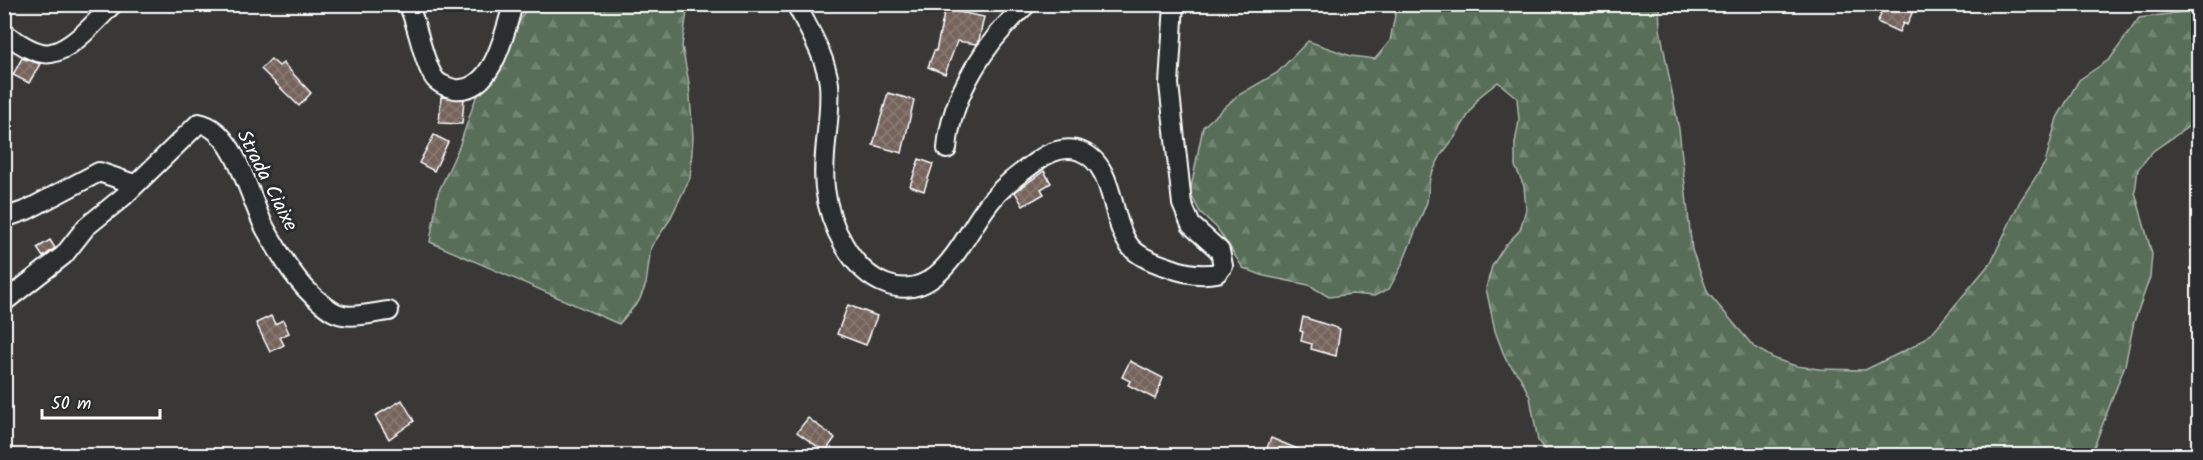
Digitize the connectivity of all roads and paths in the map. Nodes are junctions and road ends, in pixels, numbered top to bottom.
1 (113, 4) edge
2 (408, 4) edge
3 (513, 4) edge
4 (795, 4) edge
5 (1027, 4) edge
6 (1174, 4) edge
7 (4, 33) edge
8 (947, 148) dead end
9 (134, 184) junction
10 (4, 218) edge
11 (4, 302) edge
12 (389, 311) dead end

1 - 7 street
2 - 3 street
4 - 6 street
5 - 8 street
9 - 10 street
9 - 11 street, Strada Ciaixe
9 - 12 street, Strada Ciaixe

